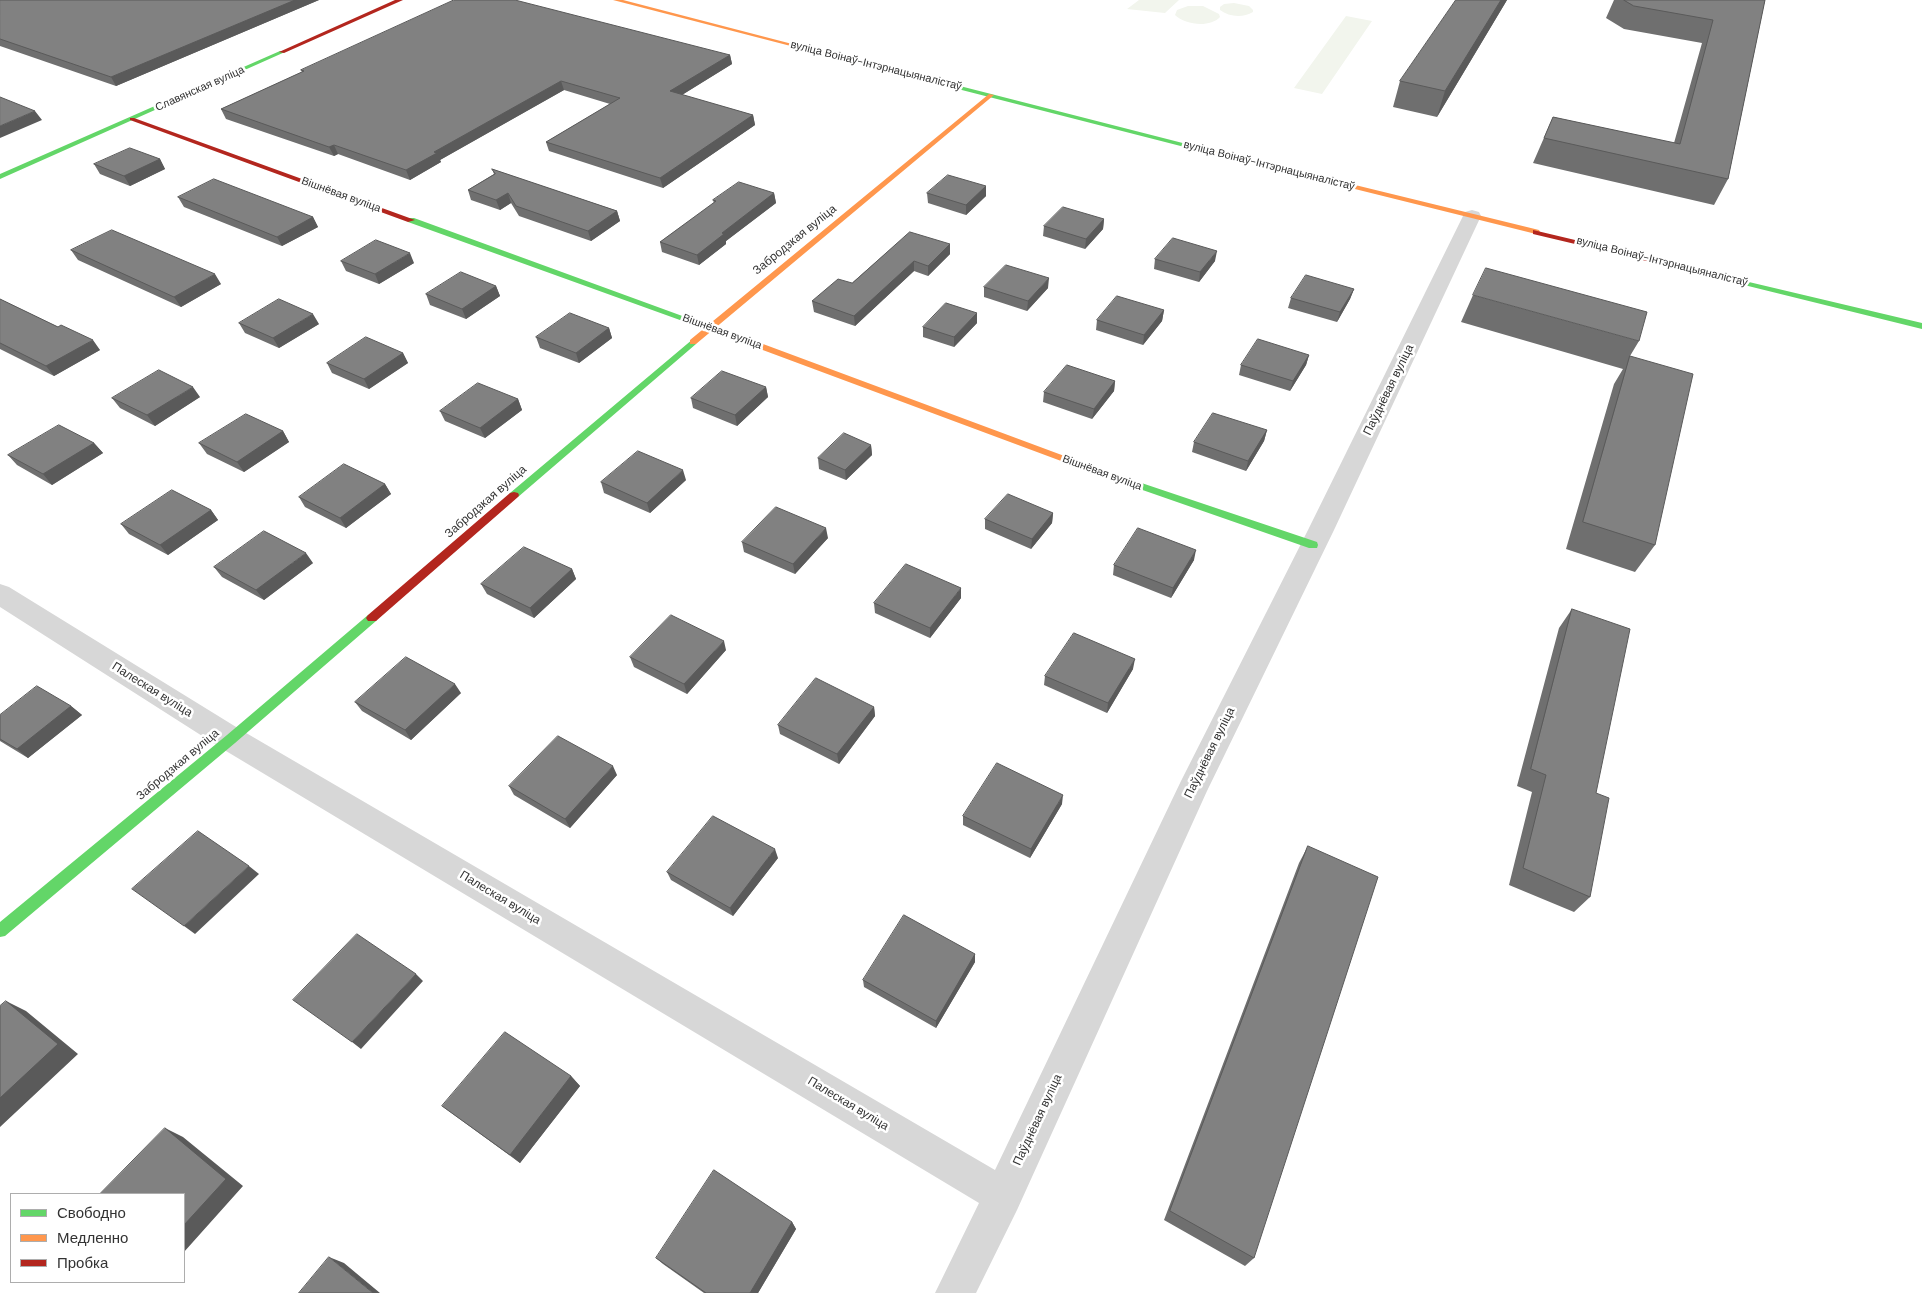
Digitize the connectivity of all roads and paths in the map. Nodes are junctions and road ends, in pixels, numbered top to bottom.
1 (400, 0) edge
2 (616, 0) edge
3 (991, 95) junction
4 (132, 120) junction
5 (0, 177) edge
6 (1472, 216) junction
7 (1922, 326) edge
8 (710, 327) junction
9 (1313, 545) junction
10 (0, 594) edge
11 (231, 739) junction
12 (0, 931) edge
13 (1002, 1196) junction
14 (955, 1293) edge

1 - 4 street, Славянская вуліца
2 - 3 street, вуліца Воінаў-Інтэрнацыяналістаў
3 - 6 street, вуліца Воінаў-Інтэрнацыяналістаў
3 - 8 street, Забродзкая вуліца
4 - 5 street, Славянская вуліца
4 - 8 street, Вішнёвая вуліца
6 - 7 street, вуліца Воінаў-Інтэрнацыяналістаў
6 - 9 street, Паўднёвая вуліца
8 - 9 street, Вішнёвая вуліца
8 - 11 street, Забродзкая вуліца
9 - 13 street, Паўднёвая вуліца
10 - 11 street, Палеская вуліца
11 - 12 street, Забродзкая вуліца
11 - 13 street, Палеская вуліца
13 - 14 street, Паўднёвая вуліца

